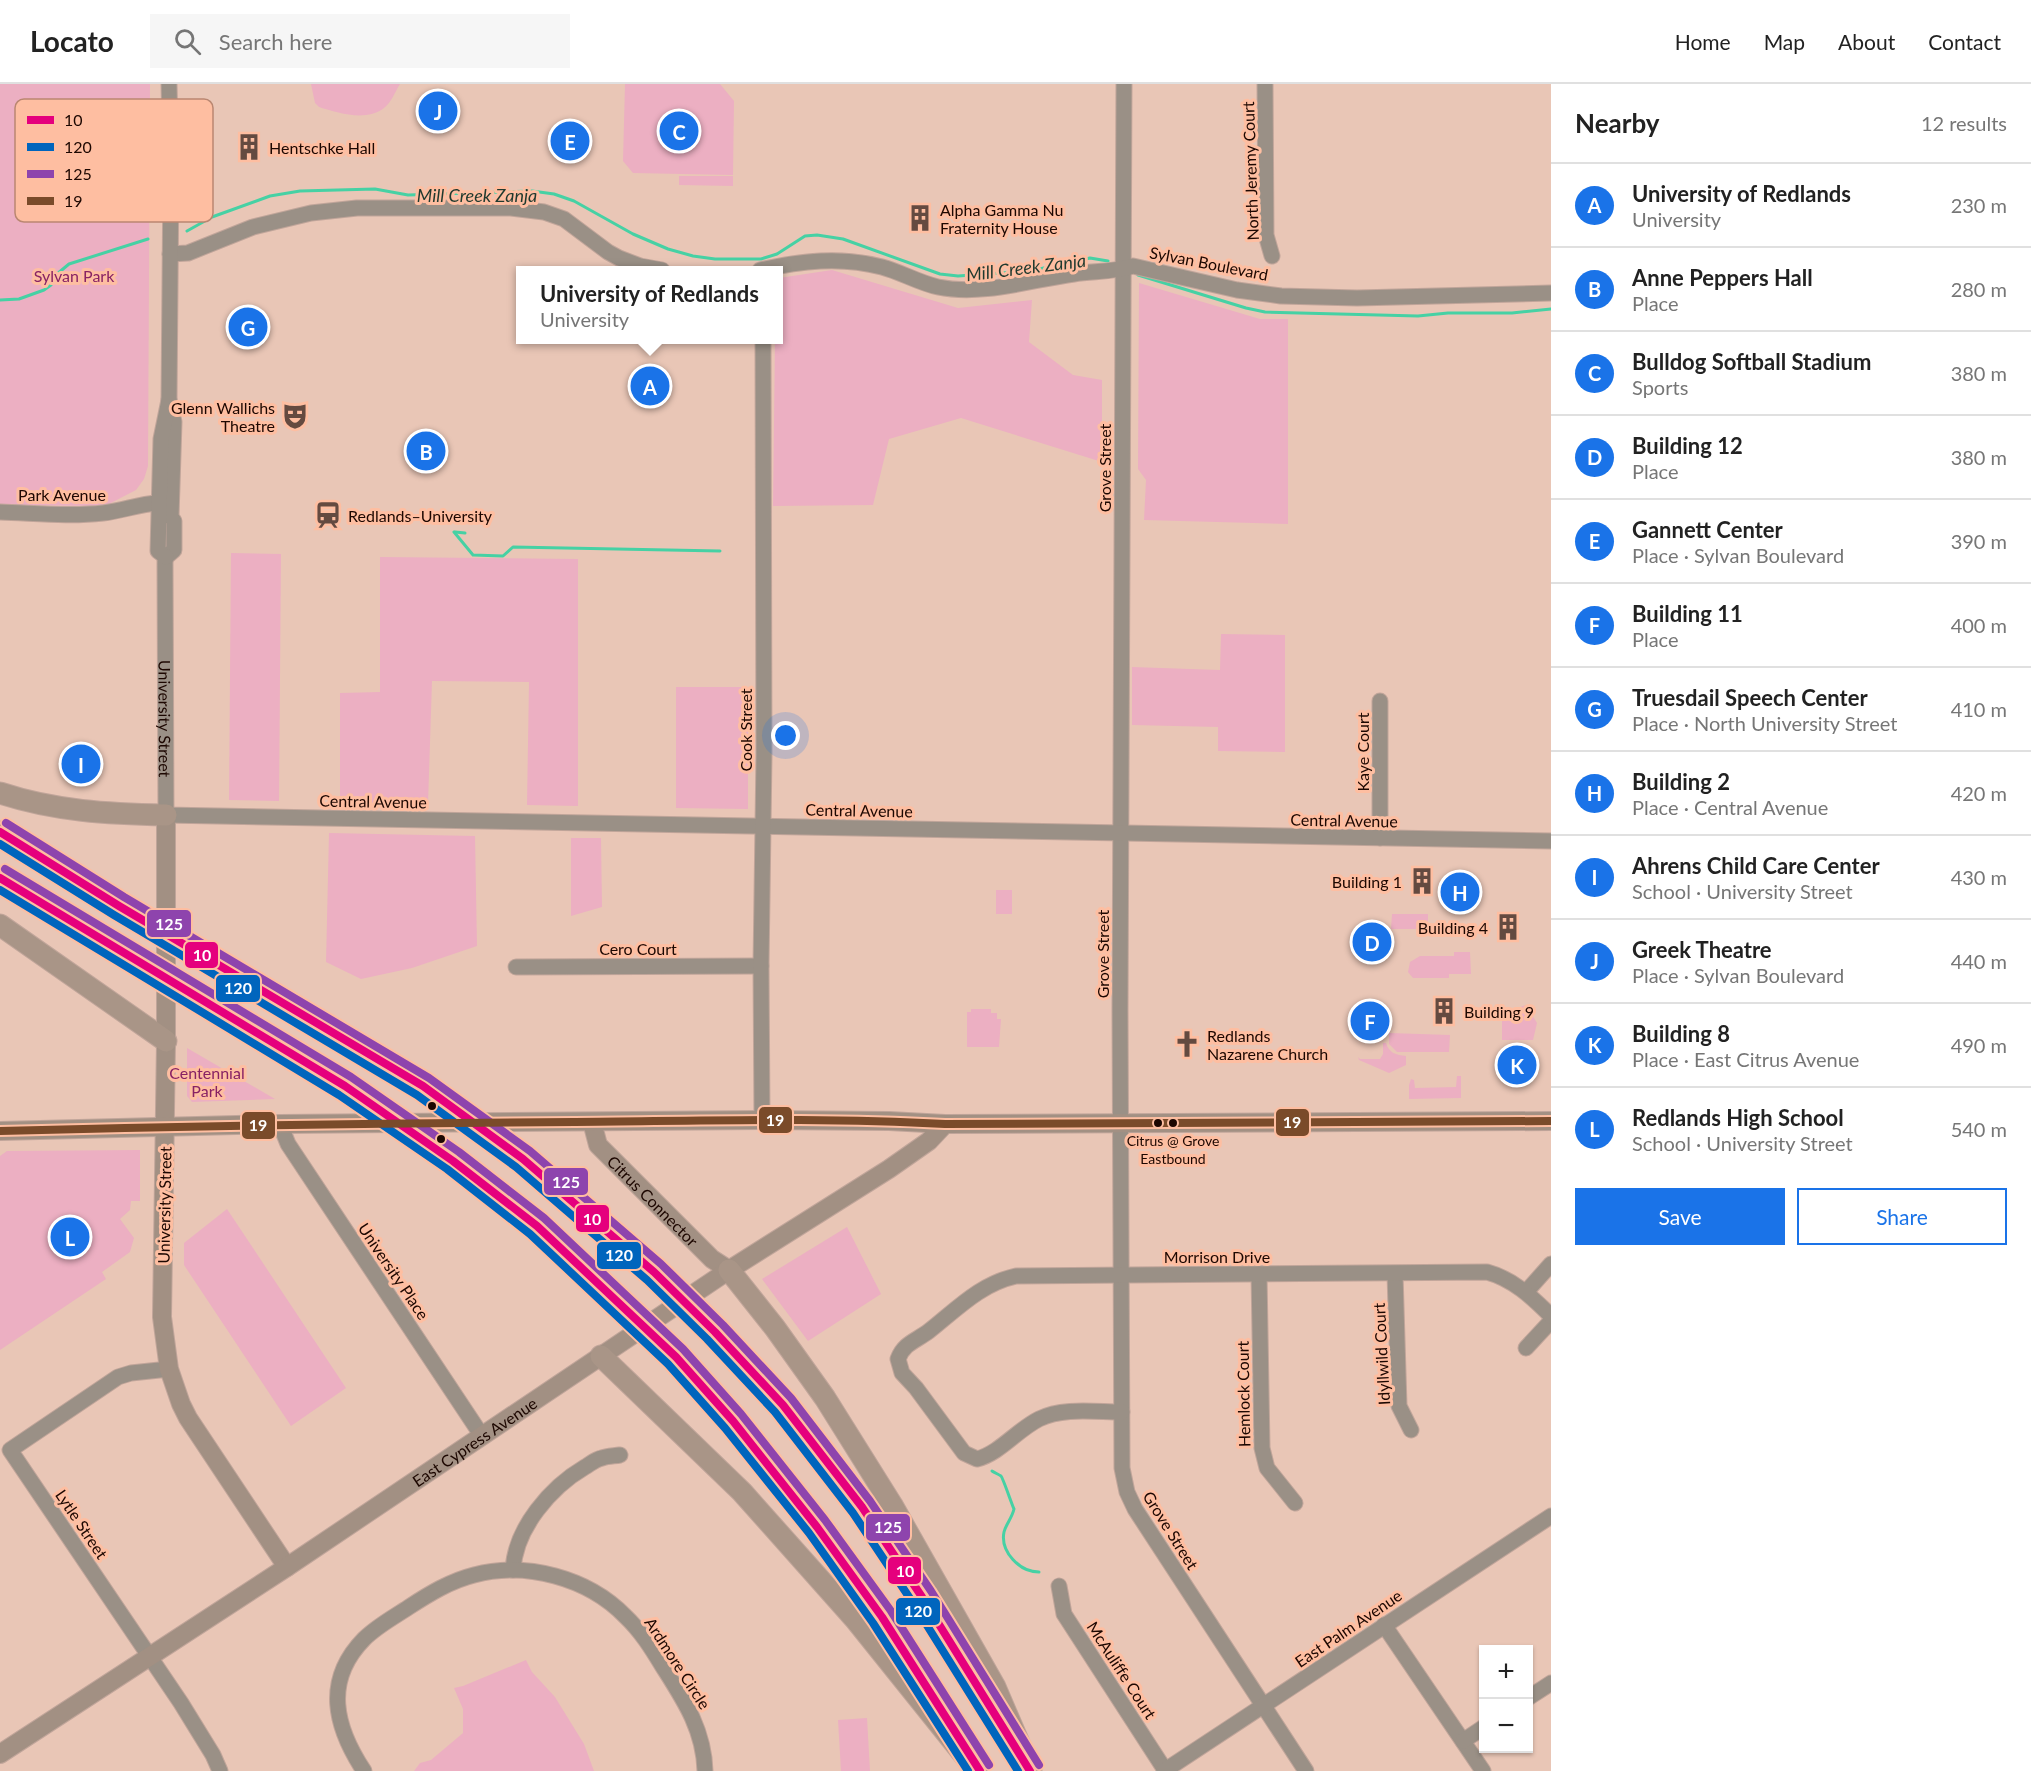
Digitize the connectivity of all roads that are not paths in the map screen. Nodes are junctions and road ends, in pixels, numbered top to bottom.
1 (169, 84) edge
2 (1124, 84) edge
3 (1265, 84) edge
4 (169, 99) edge
5 (170, 222) edge
6 (170, 254) junction
7 (1272, 256) dead end
8 (640, 266) edge
9 (778, 266) edge
10 (1123, 269) junction
11 (1551, 293) edge
12 (763, 344) edge
13 (169, 400) junction
14 (158, 503) junction
15 (0, 512) edge
16 (165, 557) junction
17 (1380, 701) dead end
18 (0, 792) edge
19 (166, 815) junction
20 (763, 826) junction
21 (0, 832) edge
22 (1121, 834) junction
23 (1380, 838) junction
24 (1551, 841) edge
25 (0, 878) edge
26 (0, 926) edge
27 (761, 966) junction
28 (516, 967) dead end
29 (166, 1041) junction
30 (762, 1120) junction
31 (1551, 1121) edge
32 (592, 1122) junction
33 (1120, 1123) junction
34 (280, 1124) junction
35 (945, 1124) junction
36 (165, 1128) junction
37 (0, 1131) edge
38 (1551, 1264) edge
39 (729, 1270) junction
40 (1121, 1274) junction
41 (1259, 1274) junction
42 (1395, 1274) junction
43 (1526, 1292) junction
44 (1551, 1316) edge
45 (1551, 1321) edge
46 (1526, 1348) dead end
47 (601, 1356) junction
48 (169, 1369) junction
49 (1122, 1412) junction
50 (1411, 1430) dead end
51 (482, 1436) junction
52 (620, 1455) dead end
53 (1294, 1503) dead end
54 (1551, 1516) edge
55 (287, 1567) junction
56 (513, 1570) junction
57 (1059, 1586) dead end
58 (1384, 1625) junction
59 (149, 1657) junction
60 (1551, 1683) edge
61 (1533, 1695) edge
62 (1263, 1706) junction
63 (1479, 1730) edge
64 (1463, 1741) junction
65 (0, 1755) edge
66 (220, 1771) edge
67 (364, 1771) edge
68 (705, 1771) edge
69 (979, 1771) edge
70 (1030, 1771) edge
71 (1165, 1771) edge
72 (1306, 1771) edge
73 (1483, 1771) edge

1 - 4 street
2 - 10 street, Grove Street
3 - 7 street, North Jeremy Court
5 - 6 street
6 - 8 street
6 - 13 street
9 - 10 street, Sylvan Boulevard
10 - 11 street, Sylvan Boulevard
10 - 22 street, Grove Street
12 - 20 street, Cook Street
13 - 14 street, University Street
13 - 16 street, University Street
14 - 15 street, Park Avenue
14 - 16 street, University Street
16 - 19 street, University Street
17 - 23 street, Kaye Court
18 - 19 highway
19 - 20 street, Central Avenue
19 - 29 main road, University Street
20 - 22 street, Central Avenue
20 - 27 street, Cook Street
21 - 70 highway, bridge
22 - 23 street, Central Avenue
22 - 33 street, Grove Street
23 - 24 street, Central Avenue
25 - 69 highway, bridge
26 - 29 highway
27 - 28 street, Cero Court
27 - 30 street, Cook Street
29 - 36 main road, University Street
30 - 32 main road
30 - 35 main road
31 - 33 main road
32 - 34 main road
32 - 39 main road, Citrus Connector
33 - 35 main road
33 - 40 street, Grove Street
34 - 36 main road
34 - 51 street, University Place
35 - 39 main road, East Cypress Avenue
36 - 37 main road
36 - 48 main road, University Street
38 - 43 street
39 - 47 main road, East Cypress Avenue
39 - 70 highway
40 - 41 street, Morrison Drive
40 - 49 street, Grove Street
40 - 49 street, Morrison Drive
41 - 42 street, Morrison Drive
41 - 53 street, Hemlock Court
42 - 43 street, Morrison Drive
42 - 50 street, Idyllwild Court
43 - 44 street, Morrison Drive
45 - 46 street
47 - 51 main road, East Cypress Avenue
47 - 69 highway
48 - 55 main road, University Street
48 - 59 street, Lytle Street
49 - 62 street, Grove Street
51 - 55 main road, East Cypress Avenue
52 - 56 street
54 - 58 street, East Palm Avenue
55 - 59 main road, East Cypress Avenue
56 - 67 street, Ardmore Circle
56 - 68 street, Ardmore Circle
57 - 71 street, McAuliffe Court
58 - 62 street, East Palm Avenue
58 - 64 street
59 - 65 main road, East Cypress Avenue
59 - 66 street, Lytle Street
60 - 61 street
62 - 71 street, East Palm Avenue
62 - 72 street, Grove Street
63 - 64 street
64 - 73 street

